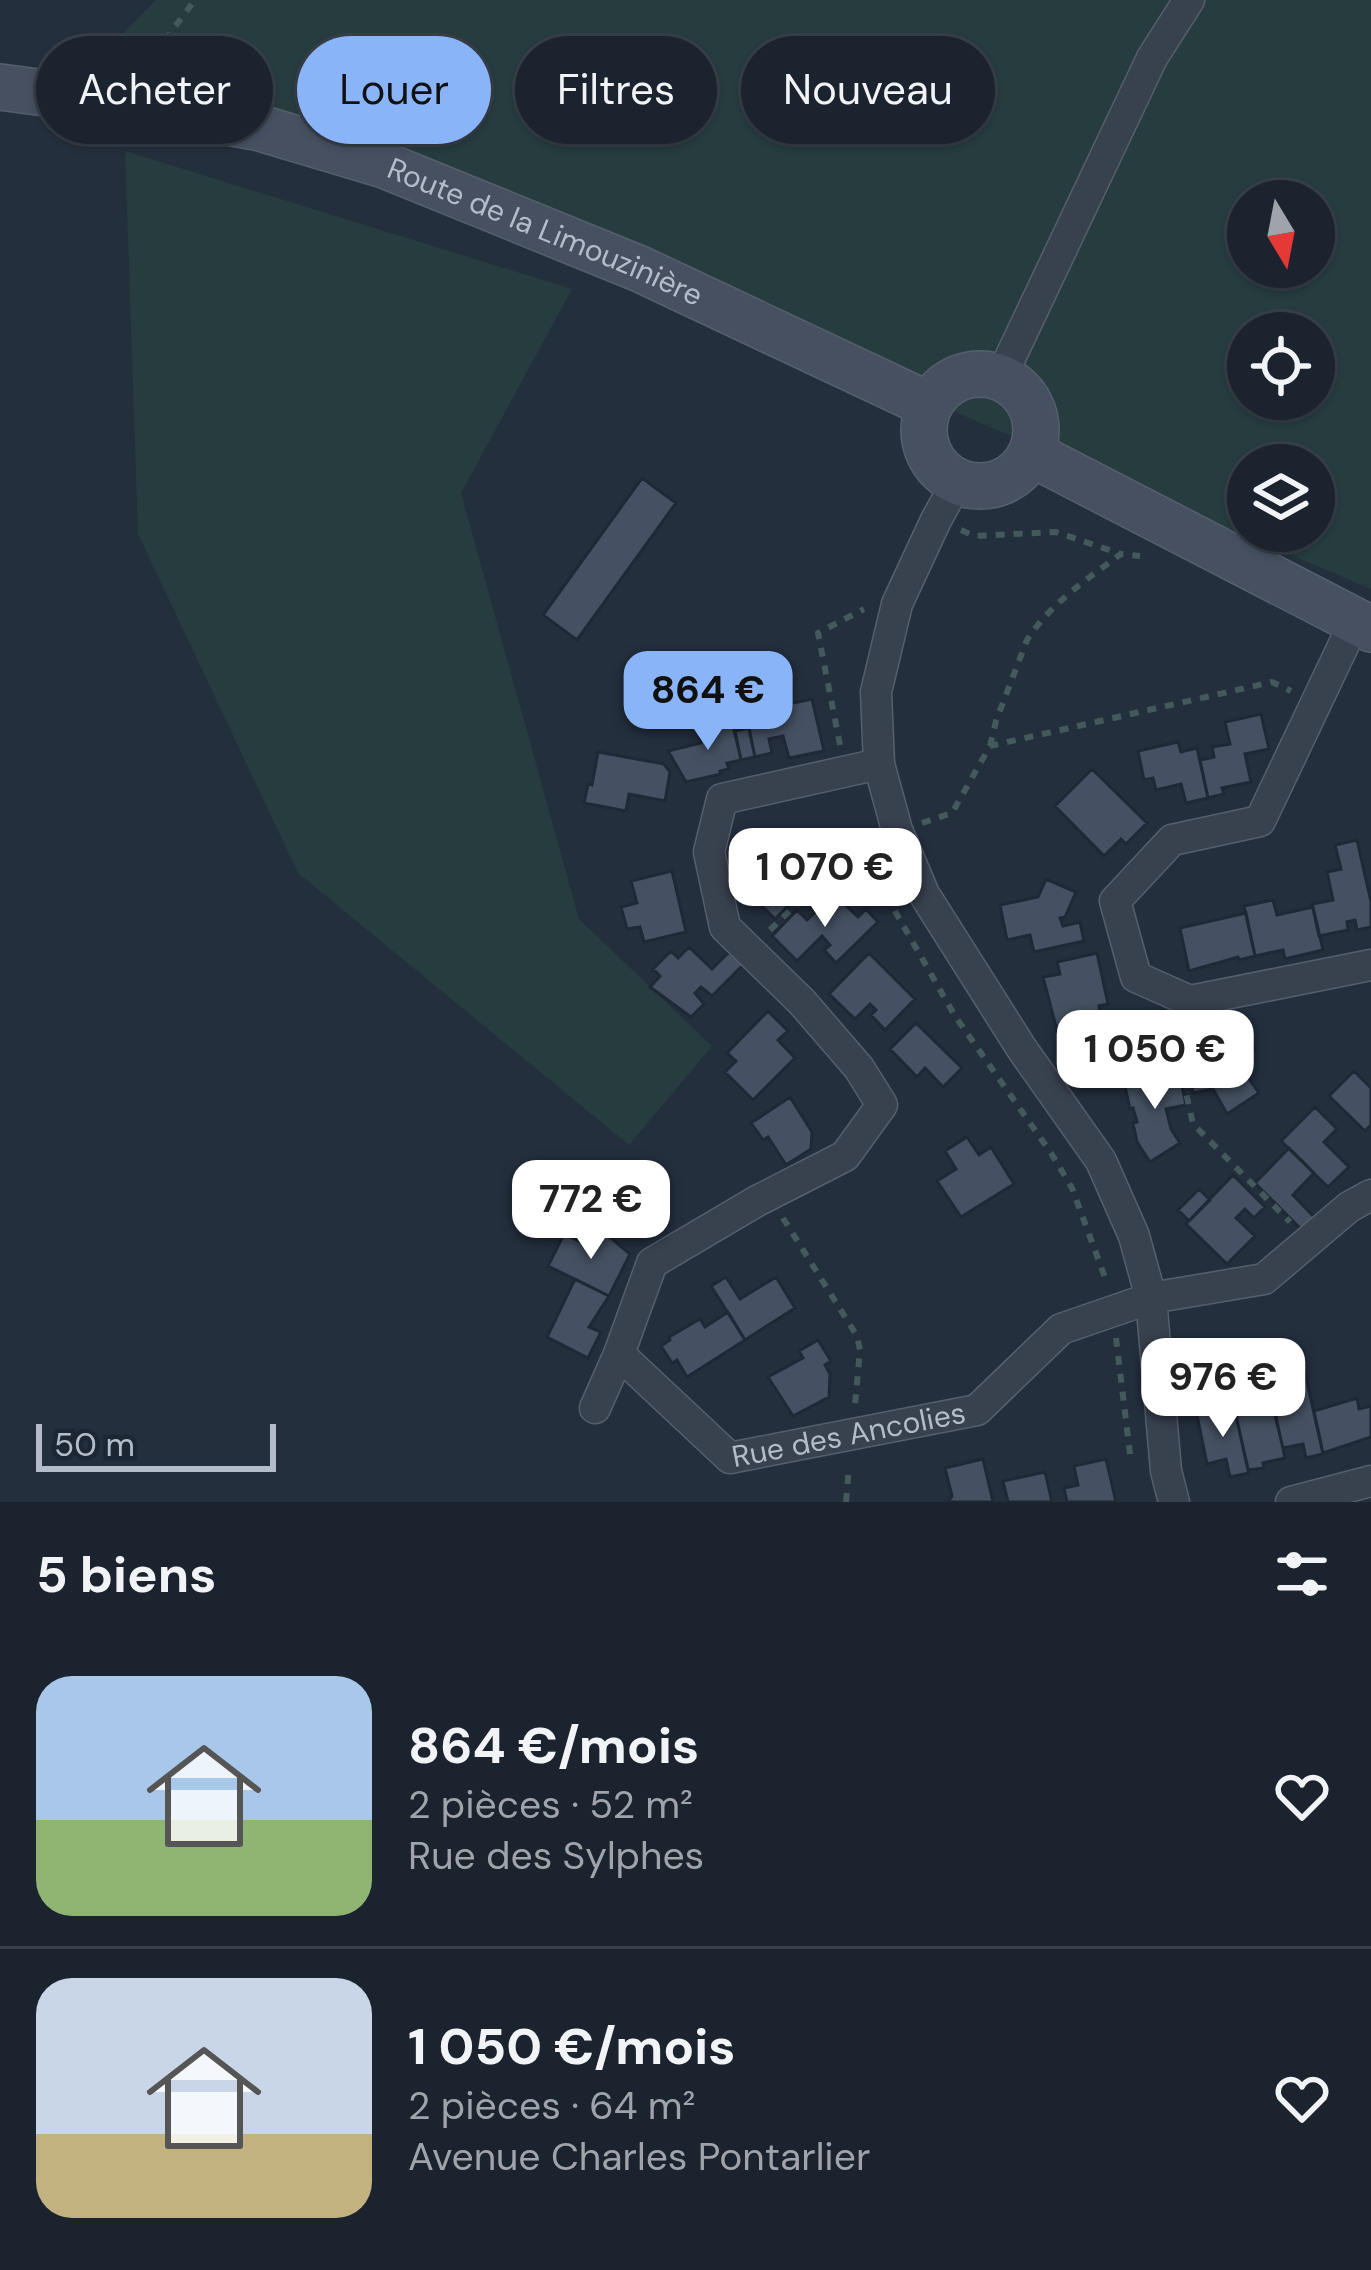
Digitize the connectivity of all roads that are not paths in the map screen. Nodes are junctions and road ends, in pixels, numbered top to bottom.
1 (1189, 0) edge
2 (0, 87) edge
3 (1001, 377) junction
4 (929, 405) junction
5 (1031, 454) junction
6 (957, 482) junction
7 (1363, 625) edge
8 (879, 764) junction
9 (1371, 964) edge
10 (1371, 1195) edge
11 (1150, 1298) junction
12 (619, 1354) junction
13 (595, 1408) dead end
14 (1371, 1481) edge
15 (1174, 1502) edge
16 (1292, 1502) edge

1 - 3 street
2 - 4 street, Route de la Limouzinière
3 - 4 street
3 - 5 street
4 - 6 street
5 - 6 street
5 - 7 street
6 - 8 street
7 - 9 street
8 - 11 street
8 - 12 street
10 - 11 street, Rue des Ancolies
11 - 12 street, Rue des Ancolies
11 - 15 street
12 - 13 street
14 - 16 street

